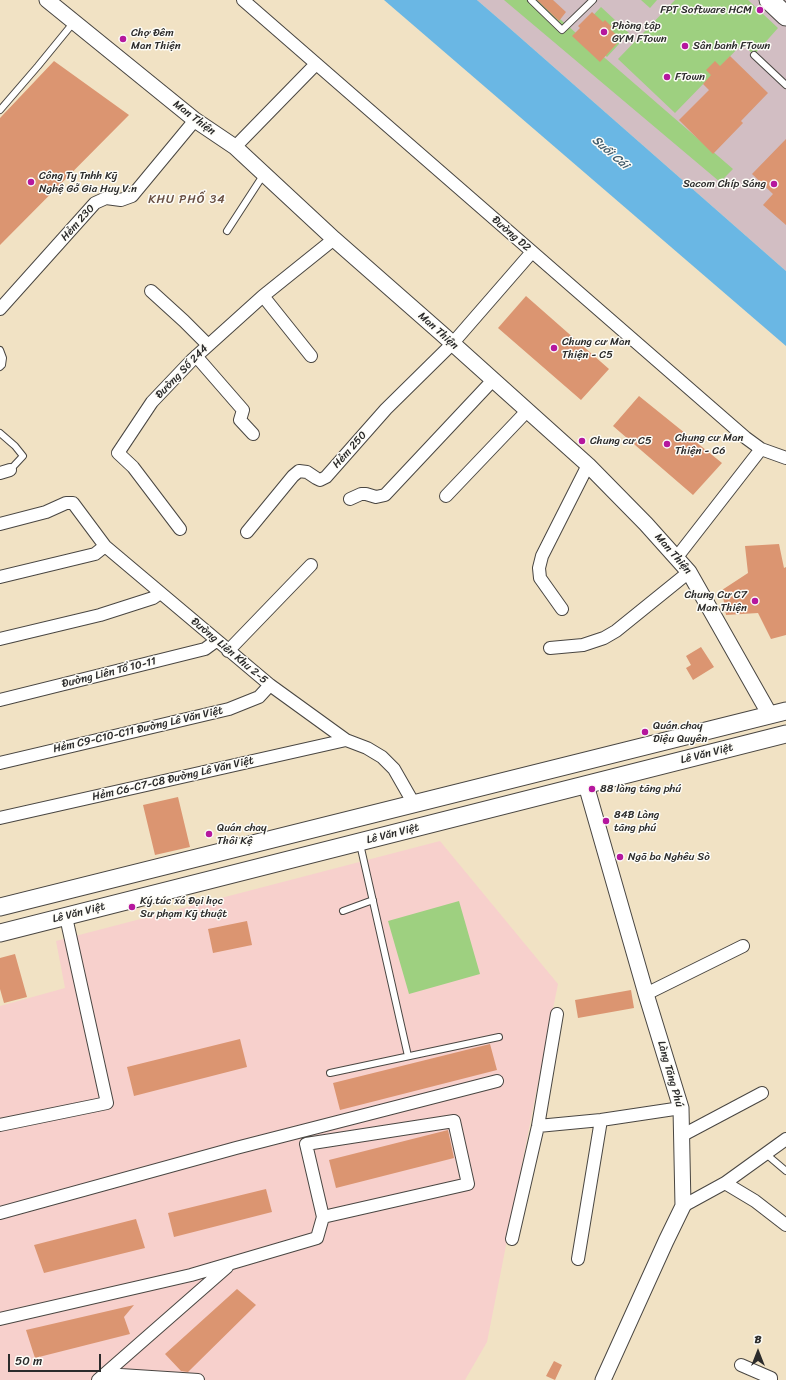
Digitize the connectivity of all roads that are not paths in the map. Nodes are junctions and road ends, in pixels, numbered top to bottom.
1 (47, 0) edge
2 (243, 0) edge
3 (531, 0) edge
4 (593, 0) edge
5 (769, 0) edge
6 (786, 16) edge
7 (74, 22) junction
8 (754, 55) dead end
9 (316, 64) junction
10 (786, 85) edge
11 (0, 110) edge
12 (195, 120) junction
13 (234, 147) junction
14 (264, 174) junction
15 (227, 231) dead end
16 (334, 239) junction
17 (532, 252) junction
18 (151, 290) dead end
19 (263, 296) junction
20 (0, 309) edge
21 (452, 344) junction
22 (208, 345) junction
23 (0, 350) edge
24 (196, 356) junction
25 (312, 356) dead end
26 (0, 367) edge
27 (493, 380) junction
28 (527, 411) junction
29 (0, 433) edge
30 (253, 434) dead end
31 (761, 449) junction
32 (786, 458) edge
33 (588, 465) junction
34 (5, 471) edge
35 (446, 496) dead end
36 (350, 499) dead end
37 (0, 524) edge
38 (180, 529) dead end
39 (247, 532) dead end
40 (105, 546) junction
41 (677, 557) junction
42 (311, 566) dead end
43 (689, 572) junction
44 (0, 577) edge
45 (160, 593) junction
46 (562, 609) dead end
47 (0, 639) edge
48 (216, 641) junction
49 (550, 648) dead end
50 (228, 651) junction
51 (270, 685) junction
52 (0, 700) edge
53 (778, 713) edge
54 (782, 735) edge
55 (346, 740) junction
56 (0, 762) edge
57 (580, 763) junction
58 (586, 785) junction
59 (414, 804) junction
60 (0, 818) edge
61 (360, 842) junction
62 (373, 900) junction
63 (0, 907) edge
64 (343, 911) dead end
65 (66, 917) junction
66 (0, 933) edge
67 (743, 946) dead end
68 (646, 994) junction
69 (557, 1014) dead end
70 (499, 1037) dead end
71 (408, 1056) junction
72 (330, 1073) dead end
73 (497, 1081) dead end
74 (762, 1093) dead end
75 (680, 1108) junction
76 (601, 1120) junction
77 (0, 1125) edge
78 (538, 1126) junction
79 (681, 1136) junction
80 (786, 1140) edge
81 (766, 1154) junction
82 (786, 1171) edge
83 (725, 1183) junction
84 (683, 1206) junction
85 (0, 1212) edge
86 (323, 1217) junction
87 (786, 1225) edge
88 (512, 1239) dead end
89 (578, 1259) dead end
90 (230, 1263) junction
91 (0, 1319) edge
92 (741, 1365) dead end
93 (102, 1377) edge
94 (198, 1380) edge
95 (603, 1380) edge
96 (771, 1380) edge

1 - 7 street, Man Thiện
2 - 9 street, Đường D2
3 - 4 lane
5 - 6 main road
7 - 11 lane
7 - 12 street, Man Thiện
8 - 10 lane
9 - 13 street
9 - 17 street, Đường D2
12 - 13 street, Man Thiện
12 - 20 street, Hẻm 230
13 - 14 street, Man Thiện
14 - 15 lane
14 - 16 street, Man Thiện
16 - 19 street, Đường Số 244
16 - 21 street, Man Thiện
17 - 21 street
17 - 31 street, Đường D2
18 - 22 street
19 - 22 street, Đường Số 244
19 - 25 street
21 - 27 street, Man Thiện
21 - 39 street, Hẻm 250
22 - 24 street, Đường Số 244
23 - 26 lane
24 - 30 street
24 - 38 street, Đường Số 244
27 - 28 street, Man Thiện
27 - 36 street
28 - 33 street, Man Thiện
28 - 35 street
29 - 34 lane
31 - 32 street, Đường D2
31 - 41 street
33 - 41 street, Man Thiện
33 - 46 street
37 - 40 street, Đường Liên Khu 2-5
40 - 44 street
40 - 45 street, Đường Liên Khu 2-5
41 - 43 street, Man Thiện
42 - 50 street
43 - 49 street
43 - 53 street, Man Thiện
45 - 47 street
45 - 48 street, Đường Liên Khu 2-5
48 - 50 street, Đường Liên Khu 2-5
48 - 52 street, Đường Liên Tổ 10-11
50 - 51 street, Đường Liên Khu 2-5
51 - 55 street, Đường Liên Khu 2-5
51 - 56 street, Hẻm C9-C10-C11 Đường Lê Văn Việt
53 - 54 main road
53 - 57 main road, Lê Văn Việt
54 - 58 main road, Lê Văn Việt
55 - 59 street, Đường Liên Khu 2-5
55 - 60 street, Hẻm C6-C7-C8 Đường Lê Văn Việt
57 - 58 main road
57 - 59 main road, Lê Văn Việt
58 - 61 main road, Lê Văn Việt
58 - 68 street, Làng Tăng Phú
59 - 63 main road, Lê Văn Việt
61 - 62 lane
61 - 65 main road, Lê Văn Việt
62 - 64 lane
62 - 71 lane
65 - 66 main road, Lê Văn Việt
65 - 77 street
67 - 68 street
68 - 75 street, Làng Tăng Phú
69 - 78 street
70 - 71 lane
71 - 72 lane
73 - 85 street
74 - 79 street
75 - 76 street
75 - 79 street, Làng Tăng Phú
76 - 78 street
76 - 89 street
78 - 88 street
79 - 84 street, Làng Tăng Phú
80 - 81 street
81 - 82 lane
81 - 83 street
83 - 84 street
83 - 87 street
84 - 95 street, Làng Tăng Phú
86 - 86 street
86 - 90 street
90 - 91 street
90 - 93 street
92 - 96 street
93 - 94 street

